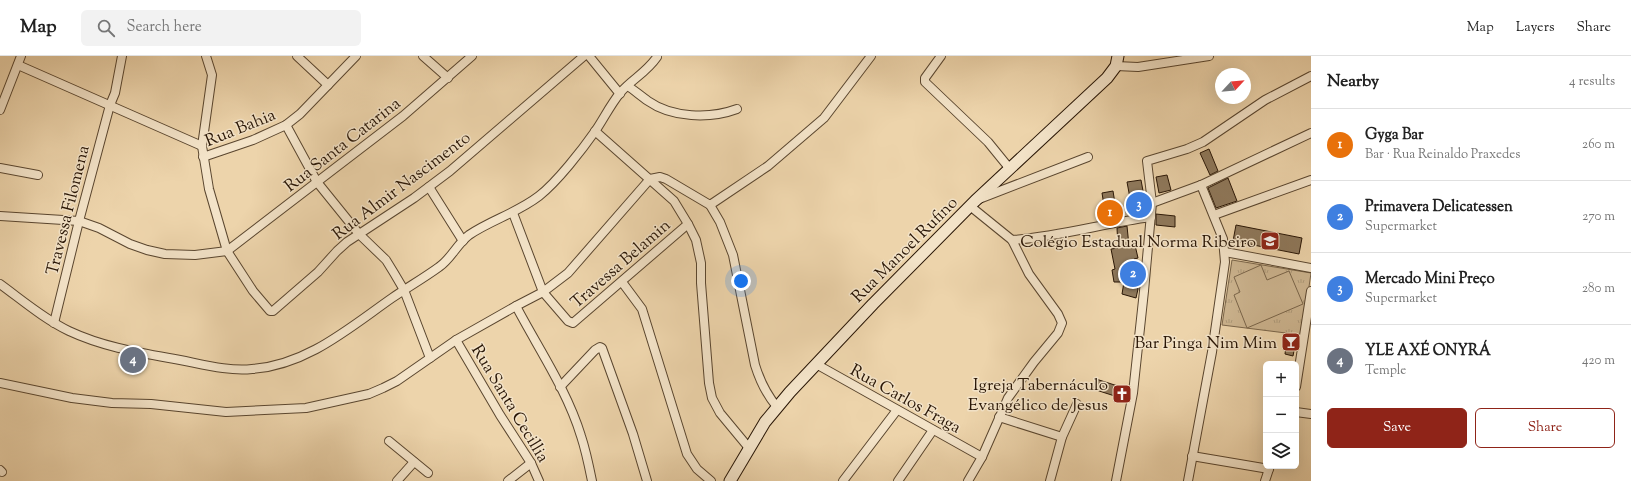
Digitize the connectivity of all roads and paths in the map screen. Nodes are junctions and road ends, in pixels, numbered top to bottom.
1 (21, 56) edge
2 (122, 56) edge
3 (206, 56) edge
4 (297, 56) edge
5 (356, 56) edge
6 (423, 56) edge
7 (472, 56) edge
8 (584, 56) edge
9 (589, 56) edge
10 (871, 56) edge
11 (941, 56) edge
12 (1208, 56) edge
13 (657, 57) dead end
14 (1117, 61) edge
15 (18, 65) junction
16 (1311, 76) edge
17 (448, 78) junction
18 (328, 85) junction
19 (628, 86) junction
20 (620, 94) junction
21 (110, 105) junction
22 (737, 109) dead end
23 (0, 110) edge
24 (286, 125) junction
25 (595, 131) junction
26 (1311, 134) edge
27 (202, 146) junction
28 (1088, 157) dead end
29 (203, 158) junction
30 (0, 168) edge
31 (1010, 168) junction
32 (38, 175) dead end
33 (650, 179) junction
34 (1311, 180) edge
35 (317, 182) junction
36 (1201, 185) junction
37 (429, 186) junction
38 (972, 203) junction
39 (1152, 203) junction
40 (710, 205) junction
41 (513, 213) junction
42 (1214, 215) junction
43 (0, 216) edge
44 (1151, 217) junction
45 (79, 221) junction
46 (688, 224) junction
47 (359, 234) junction
48 (1012, 240) junction
49 (463, 241) junction
50 (227, 250) junction
51 (1225, 252) junction
52 (1311, 268) edge
53 (622, 282) junction
54 (0, 284) edge
55 (404, 290) junction
56 (1311, 291) edge
57 (543, 292) junction
58 (516, 306) junction
59 (54, 323) junction
60 (456, 340) junction
61 (1308, 343) edge
62 (430, 358) junction
63 (816, 364) junction
64 (1299, 376) edge
65 (0, 383) edge
66 (560, 387) junction
67 (1077, 404) dead end
68 (777, 407) junction
69 (896, 410) junction
70 (1299, 412) edge
71 (1311, 414) edge
72 (999, 417) junction
73 (933, 430) junction
74 (1062, 438) junction
75 (389, 441) dead end
76 (749, 448) junction
77 (1192, 456) junction
78 (982, 457) junction
79 (414, 462) junction
80 (531, 463) junction
81 (1263, 466) edge
82 (1268, 469) edge
83 (428, 473) dead end
84 (398, 481) edge
85 (508, 481) edge
86 (539, 481) edge
87 (592, 481) edge
88 (647, 481) edge
89 (711, 481) edge
90 (730, 481) edge
91 (843, 481) edge
92 (898, 481) edge
93 (968, 481) edge
94 (1050, 481) edge
95 (1116, 481) edge
96 (1188, 481) edge
97 (1264, 481) edge

1 - 15 street
2 - 21 street, Travessa Filomena
3 - 27 street
4 - 18 street
5 - 18 street, Rua Bahia
6 - 17 street
7 - 17 street, Rua Santa Catarina
8 - 37 street, Rua Almir Nascimento
9 - 20 street
10 - 40 street
11 - 31 street
12 - 14 street
13 - 19 street
14 - 31 main road, Rua Manoel Rufino
15 - 21 street
15 - 23 street
16 - 39 street
17 - 35 street, Rua Santa Catarina
18 - 24 street, Rua Bahia
19 - 20 street
19 - 22 street
20 - 25 street
21 - 27 street
21 - 45 street, Travessa Filomena
24 - 29 street, Rua Bahia
24 - 35 street
25 - 33 street
25 - 41 street
26 - 36 street
27 - 29 street
28 - 38 street
29 - 50 street
30 - 32 street
31 - 38 main road, Rua Manoel Rufino
33 - 40 street
33 - 46 street
33 - 57 street
34 - 42 street
35 - 47 street
35 - 50 street, Rua Santa Catarina
36 - 39 street
36 - 42 street
37 - 47 street, Rua Almir Nascimento
37 - 49 street
38 - 48 street
38 - 63 main road, Rua Manoel Rufino
39 - 44 street
40 - 68 street
41 - 49 street
41 - 57 street
42 - 51 street
43 - 45 street
44 - 48 street
44 - 95 street
45 - 50 street
45 - 59 street, Travessa Filomena
46 - 53 street, Travessa Belamin
46 - 76 street
47 - 50 street, Rua Almir Nascimento
47 - 55 street
48 - 72 street
49 - 55 street
51 - 52 street
51 - 77 street
53 - 57 street, Travessa Belamin
53 - 89 street
54 - 59 street
55 - 59 street
55 - 62 street
56 - 61 street
57 - 58 street
58 - 60 street
58 - 66 street
60 - 62 street
60 - 80 street, Rua Santa Cecillia
61 - 64 street
62 - 65 street
63 - 68 main road, Rua Manoel Rufino
63 - 69 street, Rua Carlos Fraga
66 - 87 street
66 - 88 street
67 - 74 street
68 - 76 main road, Rua Manoel Rufino
69 - 73 street, Rua Carlos Fraga
69 - 91 street
70 - 71 street
72 - 74 street
72 - 78 street
73 - 78 street, Rua Carlos Fraga
73 - 92 street
74 - 94 street
75 - 79 street
76 - 90 main road, Rua Manoel Rufino
77 - 81 street
77 - 96 street
78 - 93 street
79 - 83 street
79 - 84 street
80 - 85 street
80 - 86 street, Rua Santa Cecillia
82 - 97 street

